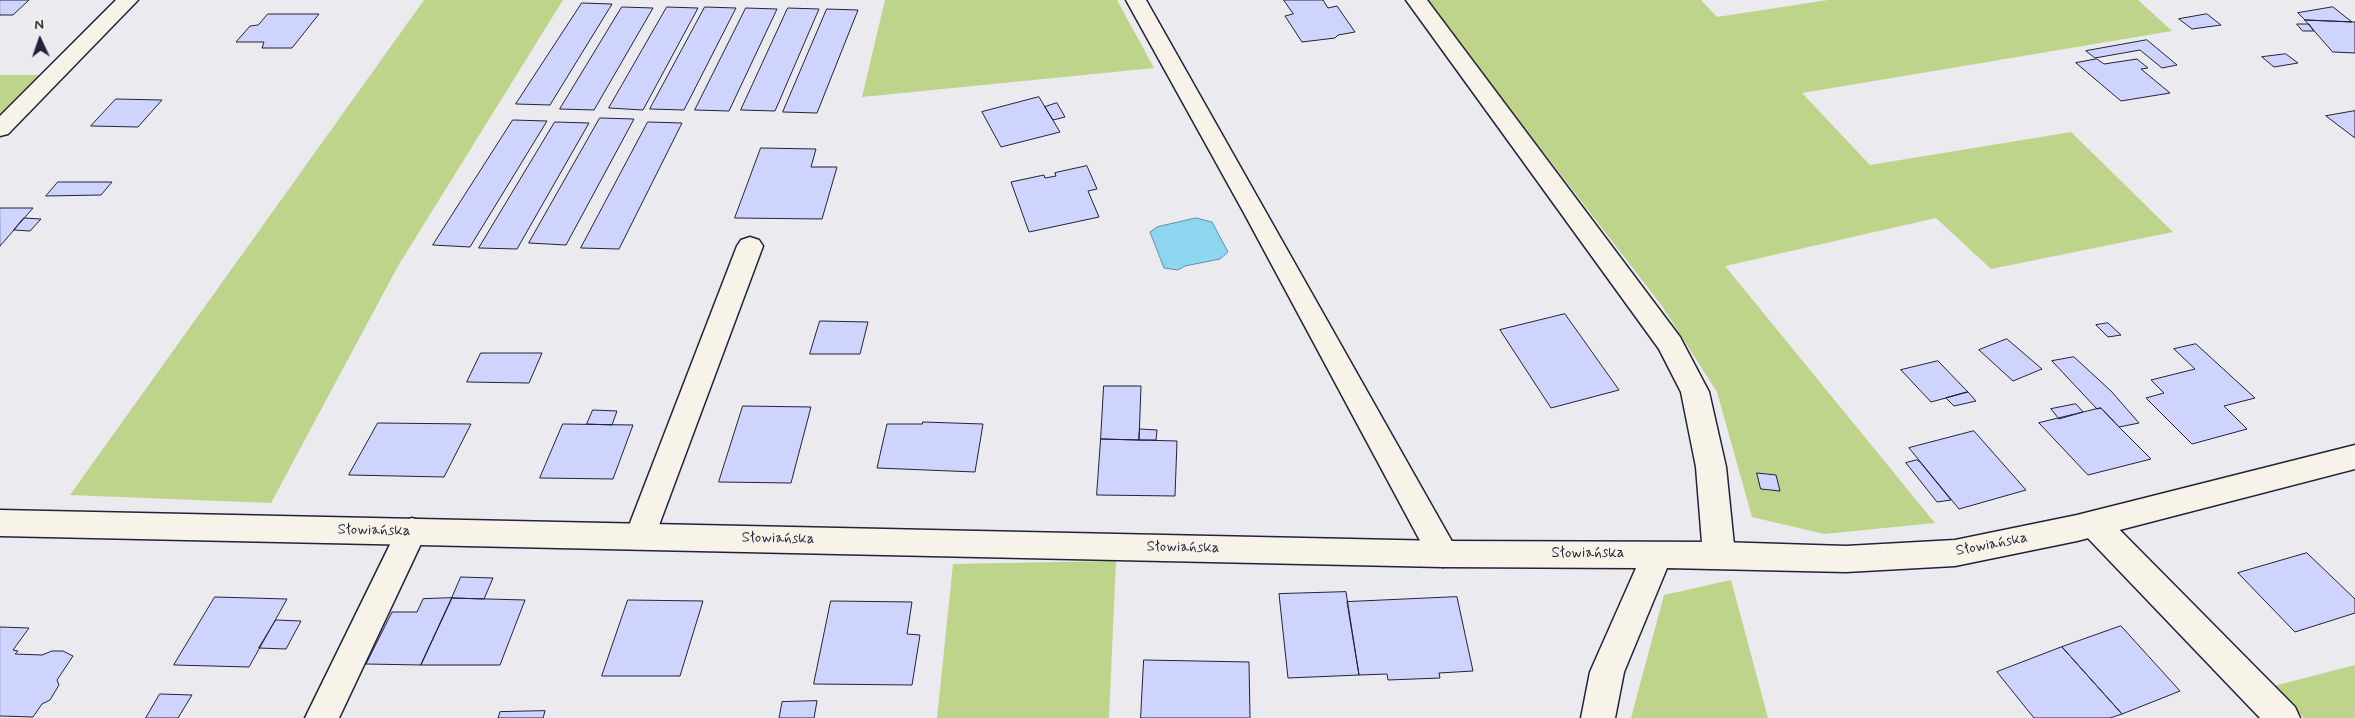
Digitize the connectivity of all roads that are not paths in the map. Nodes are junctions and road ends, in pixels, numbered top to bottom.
1 (128, 0) edge
2 (1136, 0) edge
3 (1416, 0) edge
4 (0, 129) edge
5 (750, 246) dead end
6 (2355, 457) edge
7 (0, 523) edge
8 (2094, 524) junction
9 (412, 531) junction
10 (640, 536) junction
11 (1443, 554) junction
12 (1657, 555) junction
13 (1720, 555) junction
14 (322, 718) edge
15 (1598, 718) edge
16 (2283, 718) edge

1 - 4 street
2 - 11 street
3 - 13 street
5 - 10 street
6 - 8 street, Słowiańska
7 - 9 street, Słowiańska
8 - 13 street, Słowiańska
8 - 16 street
9 - 10 street, Słowiańska
9 - 14 street
10 - 11 street, Słowiańska
11 - 12 street, Słowiańska
12 - 13 street, Słowiańska
12 - 15 street

